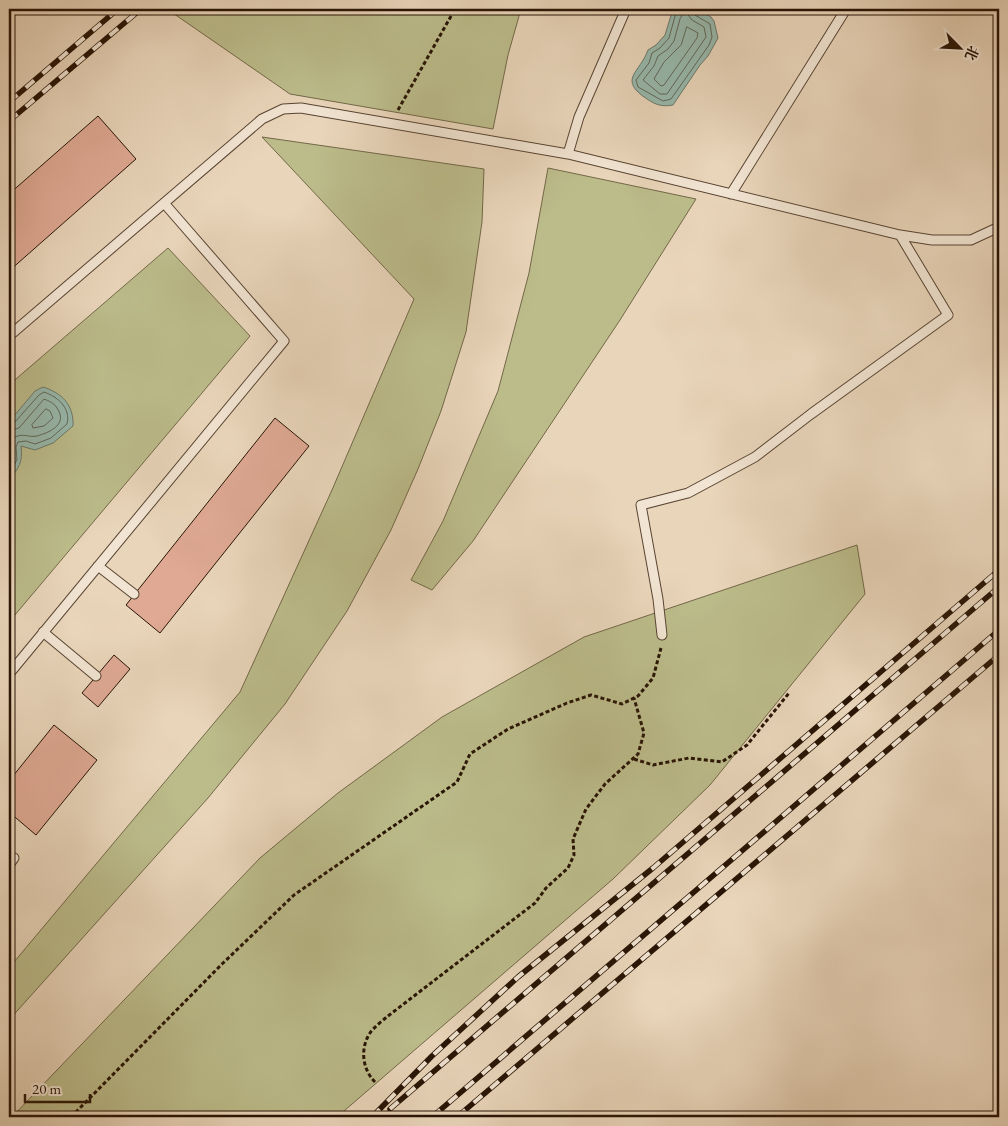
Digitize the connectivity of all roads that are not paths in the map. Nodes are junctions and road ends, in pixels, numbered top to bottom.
1 (626, 9) edge
2 (846, 9) edge
3 (568, 154) junction
4 (731, 194) junction
5 (164, 203) junction
6 (999, 227) edge
7 (900, 235) junction
8 (9, 336) edge
9 (98, 566) junction
10 (134, 594) dead end
11 (43, 632) junction
12 (662, 635) road end
13 (9, 674) edge
14 (96, 676) dead end

1 - 3 lane
2 - 4 lane
3 - 4 lane
3 - 5 lane
4 - 7 lane
5 - 8 lane
5 - 9 lane
6 - 7 lane
7 - 12 lane
9 - 10 lane
9 - 11 lane
11 - 13 lane
11 - 14 lane

